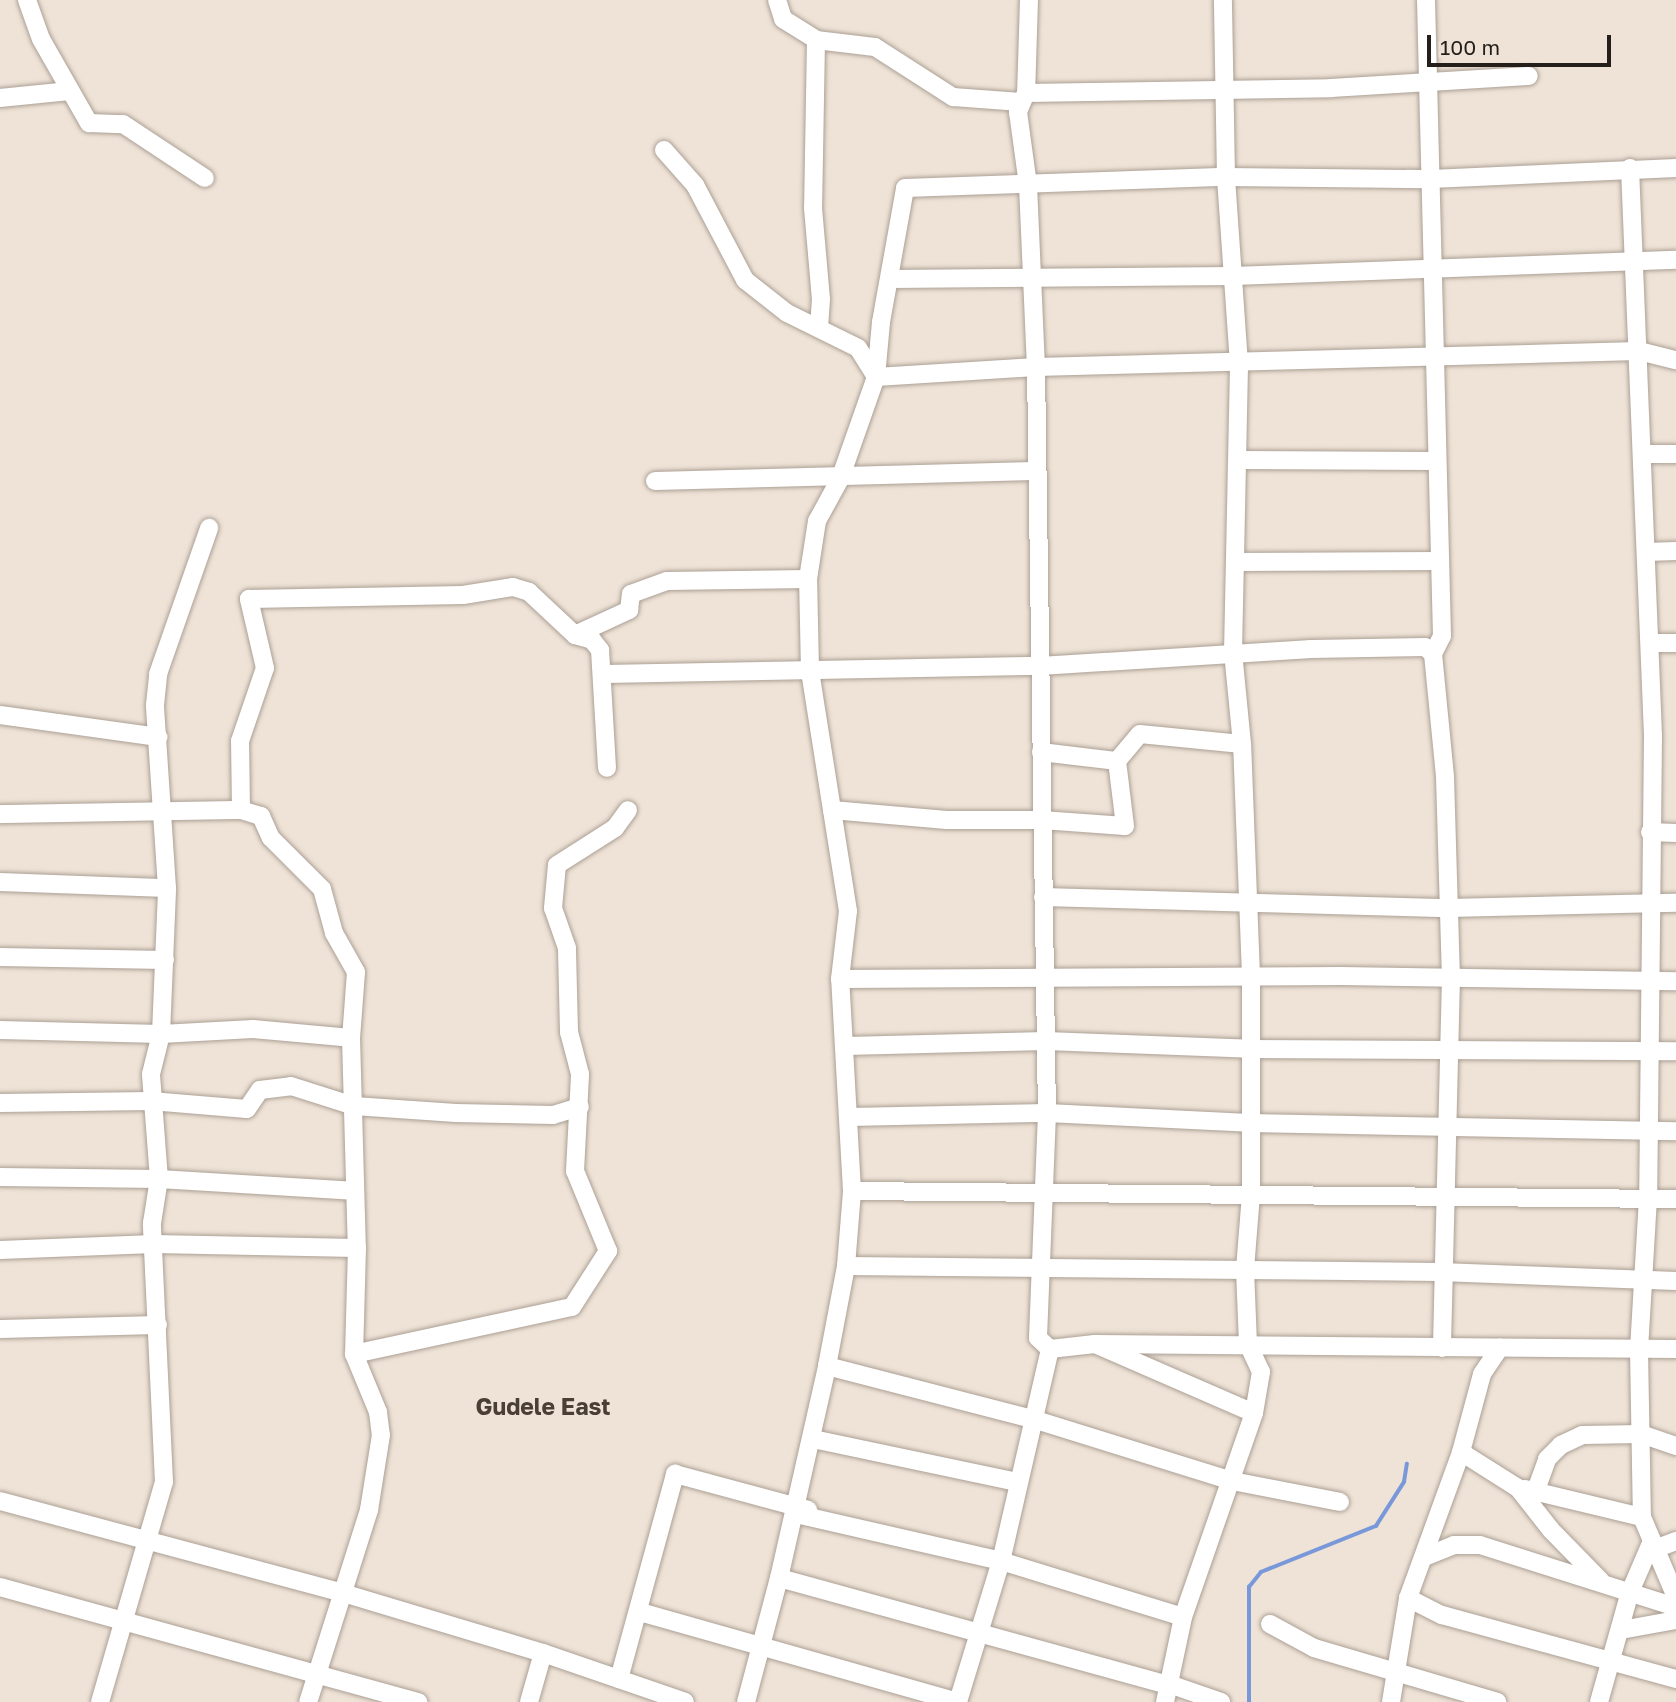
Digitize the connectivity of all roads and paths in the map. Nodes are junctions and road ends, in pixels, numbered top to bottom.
1 (27, 0) edge
2 (777, 0) edge
3 (1029, 0) edge
4 (1223, 0) edge
5 (1426, 0) edge
6 (816, 40) junction
7 (1529, 76) dead end
8 (1427, 79) junction
9 (1224, 90) junction
10 (70, 91) junction
11 (1024, 97) junction
12 (0, 98) edge
13 (664, 150) dead end
14 (1676, 168) edge
15 (1630, 169) junction
16 (1226, 177) junction
17 (205, 178) dead end
18 (1431, 179) junction
19 (1028, 185) junction
20 (1676, 260) edge
21 (1637, 261) junction
22 (1434, 266) junction
23 (1233, 276) junction
24 (1032, 278) junction
25 (890, 279) junction
26 (819, 327) junction
27 (1639, 351) junction
28 (1436, 357) junction
29 (1676, 360) edge
30 (1239, 364) junction
31 (1036, 367) junction
32 (876, 377) junction
33 (1644, 454) junction
34 (1676, 454) edge
35 (1240, 460) junction
36 (1436, 461) junction
37 (1034, 471) junction
38 (840, 479) junction
39 (655, 481) dead end
40 (209, 528) dead end
41 (1676, 551) edge
42 (1646, 552) junction
43 (1437, 561) junction
44 (1237, 562) junction
45 (808, 579) junction
46 (575, 635) junction
47 (1650, 643) junction
48 (1676, 643) edge
49 (1233, 653) junction
50 (1433, 654) junction
51 (1040, 666) junction
52 (810, 671) junction
53 (605, 674) junction
54 (0, 715) edge
55 (158, 737) junction
56 (1242, 744) junction
57 (1041, 752) junction
58 (1116, 761) junction
59 (607, 768) dead end
60 (241, 810) junction
61 (628, 810) dead end
62 (832, 810) junction
63 (0, 814) edge
64 (161, 815) junction
65 (1042, 820) junction
66 (1650, 832) junction
67 (1676, 833) edge
68 (0, 882) edge
69 (167, 888) junction
70 (1043, 897) junction
71 (1652, 903) junction
72 (1676, 903) edge
73 (1249, 905) junction
74 (1448, 908) junction
75 (0, 957) edge
76 (165, 960) junction
77 (1251, 976) junction
78 (1451, 977) junction
79 (1043, 978) junction
80 (840, 979) junction
81 (1652, 981) junction
82 (1676, 981) edge
83 (0, 1030) edge
84 (161, 1034) junction
85 (351, 1038) junction
86 (1046, 1041) junction
87 (846, 1046) junction
88 (1250, 1049) junction
89 (1446, 1050) junction
90 (1649, 1051) junction
91 (1676, 1051) edge
92 (151, 1101) junction
93 (0, 1103) edge
94 (354, 1106) junction
95 (580, 1107) junction
96 (1047, 1113) junction
97 (850, 1117) junction
98 (1249, 1124) junction
99 (1446, 1125) junction
100 (1647, 1131) junction
101 (1676, 1131) edge
102 (0, 1177) edge
103 (159, 1179) junction
104 (352, 1191) junction
105 (852, 1191) junction
106 (1044, 1195) junction
107 (1251, 1195) junction
108 (1648, 1198) junction
109 (1445, 1199) junction
110 (1676, 1199) edge
111 (154, 1244) junction
112 (357, 1248) junction
113 (0, 1250) edge
114 (1043, 1265) junction
115 (846, 1266) junction
116 (1245, 1269) junction
117 (1441, 1272) junction
118 (1676, 1281) edge
119 (1641, 1282) junction
120 (158, 1325) junction
121 (0, 1329) edge
122 (1095, 1344) junction
123 (1248, 1344) junction
124 (1442, 1348) junction
125 (1500, 1348) junction
126 (1050, 1349) junction
127 (1676, 1349) edge
128 (1639, 1350) junction
129 (354, 1354) junction
130 (827, 1366) junction
131 (1254, 1413) junction
132 (1036, 1420) junction
133 (1641, 1434) junction
134 (813, 1439) junction
135 (1676, 1446) edge
136 (1461, 1452) junction
137 (1232, 1481) junction
138 (1017, 1482) junction
139 (1527, 1489) junction
140 (0, 1501) edge
141 (1340, 1502) dead end
142 (802, 1512) junction
143 (1642, 1517) junction
144 (145, 1541) junction
145 (1676, 1541) edge
146 (1653, 1545) junction
147 (1427, 1556) junction
148 (1001, 1561) junction
149 (779, 1578) junction
150 (1604, 1583) junction
151 (0, 1587) edge
152 (1630, 1592) junction
153 (343, 1593) junction
154 (1676, 1597) edge
155 (1408, 1598) junction
156 (1676, 1607) edge
157 (640, 1612) junction
158 (1183, 1617) junction
159 (1676, 1620) edge
160 (124, 1621) junction
161 (1270, 1624) dead end
162 (1621, 1630) junction
163 (980, 1632) junction
164 (761, 1647) junction
165 (543, 1653) junction
166 (1611, 1658) junction
167 (316, 1673) junction
168 (1398, 1673) junction
169 (618, 1679) junction
170 (1676, 1679) edge
171 (1169, 1691) edge
172 (100, 1702) edge
173 (308, 1702) edge
174 (418, 1702) edge
175 (528, 1702) edge
176 (685, 1702) edge
177 (746, 1702) edge
178 (959, 1702) edge
179 (1221, 1702) edge
180 (1391, 1702) edge
181 (1497, 1702) edge
182 (1599, 1702) edge

1 - 10 street
2 - 6 street
3 - 11 street
4 - 9 street
5 - 8 street
6 - 11 street
6 - 26 street
7 - 8 street
8 - 9 street
8 - 18 street
9 - 11 street
9 - 16 street
10 - 12 street
10 - 17 street
11 - 19 street
13 - 26 street
14 - 15 street
15 - 18 street
15 - 21 street
16 - 18 street
16 - 19 street
16 - 23 street
18 - 22 street
19 - 24 street
19 - 25 street
20 - 21 street
21 - 22 street
21 - 27 street
22 - 23 street
22 - 28 street
23 - 24 street
23 - 30 street
24 - 25 street
24 - 31 street
25 - 32 street
26 - 32 street
27 - 28 street
27 - 29 street
27 - 33 street
28 - 30 street
28 - 36 street
30 - 31 street
30 - 35 street
31 - 32 street
31 - 37 street
32 - 38 street
33 - 34 street
33 - 42 street
35 - 36 street
35 - 44 street
36 - 43 street
37 - 38 street
37 - 51 street
38 - 39 street
38 - 45 street
40 - 55 street
41 - 42 street
42 - 47 street
43 - 44 street
43 - 50 street
44 - 49 street
45 - 46 street
45 - 52 street
46 - 53 street
46 - 60 street
47 - 48 street
47 - 66 street
49 - 50 street
49 - 51 street
49 - 56 street
50 - 74 street
51 - 52 street
51 - 57 street
52 - 53 street
52 - 62 street
53 - 59 street
54 - 55 street
55 - 64 street
56 - 58 street
56 - 73 street
57 - 58 street
57 - 65 street
58 - 65 street
60 - 64 street
60 - 85 street
61 - 95 street
62 - 65 street
62 - 80 street
63 - 64 street
64 - 69 street
65 - 70 street
66 - 67 street
66 - 71 street
68 - 69 street
69 - 76 street
70 - 73 street
70 - 79 street
71 - 72 street
71 - 74 street
71 - 81 street
73 - 74 street
73 - 77 street
74 - 78 street
75 - 76 street
76 - 84 street
77 - 78 street
77 - 79 street
77 - 88 street
78 - 81 street
78 - 89 street
79 - 80 street
79 - 86 street
80 - 87 street
81 - 82 street
81 - 90 street
83 - 84 street
84 - 85 street
84 - 92 street
85 - 94 street
86 - 87 street
86 - 88 street
86 - 96 street
87 - 97 street
88 - 89 street
88 - 98 street
89 - 90 street
89 - 99 street
90 - 91 street
90 - 100 street
92 - 93 street
92 - 94 street
92 - 103 street
94 - 95 street
94 - 104 street
95 - 129 street
96 - 97 street
96 - 98 street
96 - 106 street
97 - 105 street
98 - 99 street
98 - 107 street
99 - 100 street
99 - 109 street
100 - 101 street
100 - 108 street
102 - 103 street
103 - 104 street
103 - 111 street
104 - 112 street
105 - 106 street
105 - 115 street
106 - 107 street
106 - 114 street
107 - 109 street
107 - 116 street
108 - 109 street
108 - 110 street
108 - 119 street
109 - 117 street
111 - 112 street
111 - 113 street
111 - 120 street
112 - 129 street
114 - 115 street
114 - 116 street
114 - 126 street
115 - 130 street
116 - 117 street
116 - 123 street
117 - 119 street
117 - 124 street
118 - 119 street
119 - 128 street
120 - 121 street
120 - 144 street
122 - 123 street
122 - 126 street
122 - 131 street
123 - 124 street
123 - 131 street
124 - 125 street
125 - 128 street
125 - 136 street
126 - 132 street
127 - 128 street
128 - 133 street
129 - 153 street
130 - 132 street
130 - 134 street
131 - 137 street
132 - 137 street
132 - 138 street
133 - 135 street
133 - 139 street
133 - 143 street
134 - 138 street
134 - 142 street
136 - 139 street
136 - 147 street
137 - 141 street
137 - 158 street
138 - 148 street
139 - 143 street
139 - 150 street
140 - 144 street
142 - 148 street
142 - 149 street
142 - 157 street
143 - 146 street
144 - 153 street
144 - 160 street
145 - 146 street
146 - 152 street
146 - 154 street
147 - 150 street
147 - 155 street
148 - 158 street
148 - 163 street
149 - 163 street
149 - 164 street
150 - 152 street
151 - 160 street
152 - 156 street
152 - 162 street
153 - 165 street
153 - 167 street
155 - 166 street
155 - 168 street
157 - 164 street
157 - 169 street
158 - 171 street
159 - 162 street
160 - 167 street
160 - 172 street
161 - 168 street
162 - 166 street
163 - 171 street
163 - 178 street
164 - 177 street
164 - 178 street
165 - 169 street
165 - 175 street
166 - 170 street
166 - 182 street
167 - 173 street
167 - 174 street
168 - 180 street
168 - 181 street
169 - 176 street
171 - 179 street

